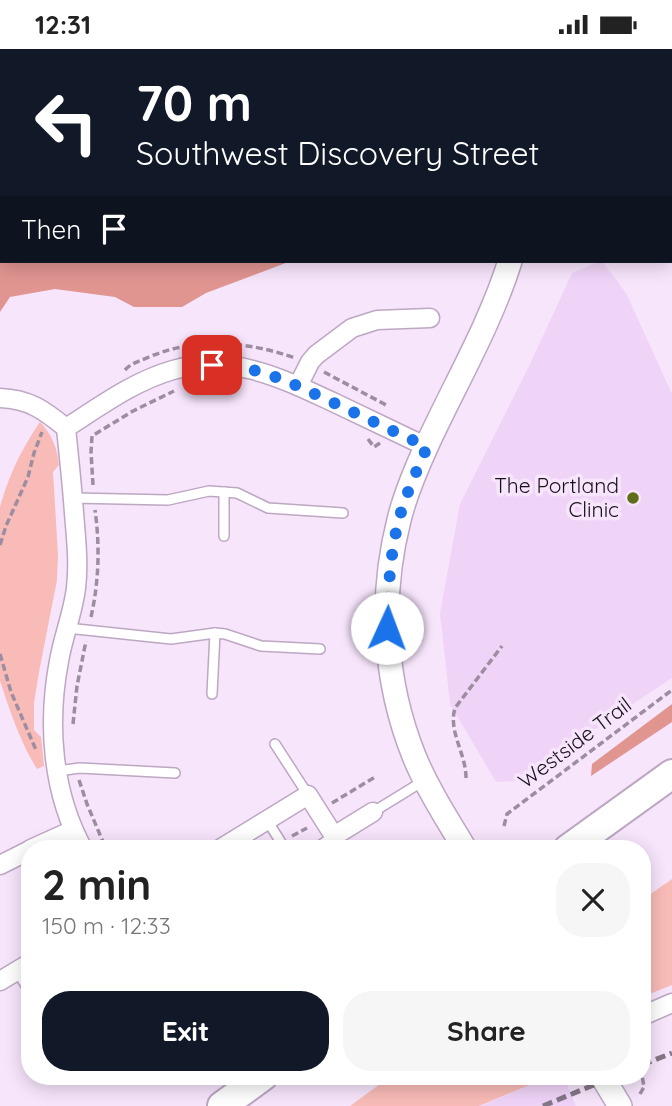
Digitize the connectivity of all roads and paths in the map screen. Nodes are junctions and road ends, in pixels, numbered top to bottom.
1 (509, 263) edge
2 (430, 318) dead end
3 (309, 365) junction
4 (298, 386) junction
5 (176, 390) dead end
6 (0, 398) edge
7 (66, 428) junction
8 (388, 428) junction
9 (366, 438) dead end
10 (427, 447) junction
11 (224, 492) junction
12 (73, 498) junction
13 (94, 499) junction
14 (343, 513) dead end
15 (224, 535) dead end
16 (67, 628) junction
17 (88, 630) junction
18 (215, 633) junction
19 (502, 646) dead end
20 (320, 649) dead end
21 (0, 654) edge
22 (672, 690) edge
23 (212, 694) dead end
24 (73, 733) dead end
25 (275, 744) dead end
26 (40, 759) dead end
27 (76, 769) junction
28 (57, 771) junction
29 (175, 773) dead end
30 (672, 774) edge
31 (466, 778) dead end
32 (426, 780) junction
33 (308, 796) junction
34 (373, 812) joint
35 (267, 820) junction
36 (504, 826) dead end
37 (73, 830) junction
38 (334, 837) junction
39 (51, 840) edge
40 (78, 840) edge
41 (102, 840) edge
42 (235, 840) edge
43 (279, 840) edge
44 (329, 840) edge
45 (460, 840) edge
46 (580, 840) edge
47 (21, 854) edge
48 (0, 865) edge
49 (21, 968) edge
50 (0, 981) edge
51 (672, 1003) edge
52 (651, 1012) edge
53 (251, 1085) edge
54 (607, 1085) edge
55 (644, 1085) edge
56 (640, 1094) dead end
57 (222, 1106) edge
58 (620, 1106) edge

1 - 10 street
2 - 3 street
3 - 4 street
3 - 8 path
4 - 7 street
4 - 8 street
5 - 13 path
6 - 7 street
7 - 12 street
8 - 9 path
8 - 10 street
10 - 32 street
11 - 13 lane
11 - 14 lane
11 - 15 lane
12 - 13 lane
12 - 16 street
13 - 17 path
16 - 17 lane
16 - 28 street
17 - 18 lane
17 - 24 path
18 - 20 lane
18 - 23 lane
19 - 31 path
21 - 26 path
22 - 36 path, Westside Trail
25 - 33 lane
27 - 28 lane
27 - 29 lane
27 - 41 path
28 - 37 street
30 - 46 main road
32 - 34 lane
32 - 45 street
33 - 35 street
33 - 38 street
34 - 38 street
35 - 42 street
35 - 43 lane
37 - 39 street
37 - 40 street
38 - 44 lane
47 - 48 street
49 - 50 street
51 - 52 street
53 - 57 main road
54 - 58 street
55 - 56 path

